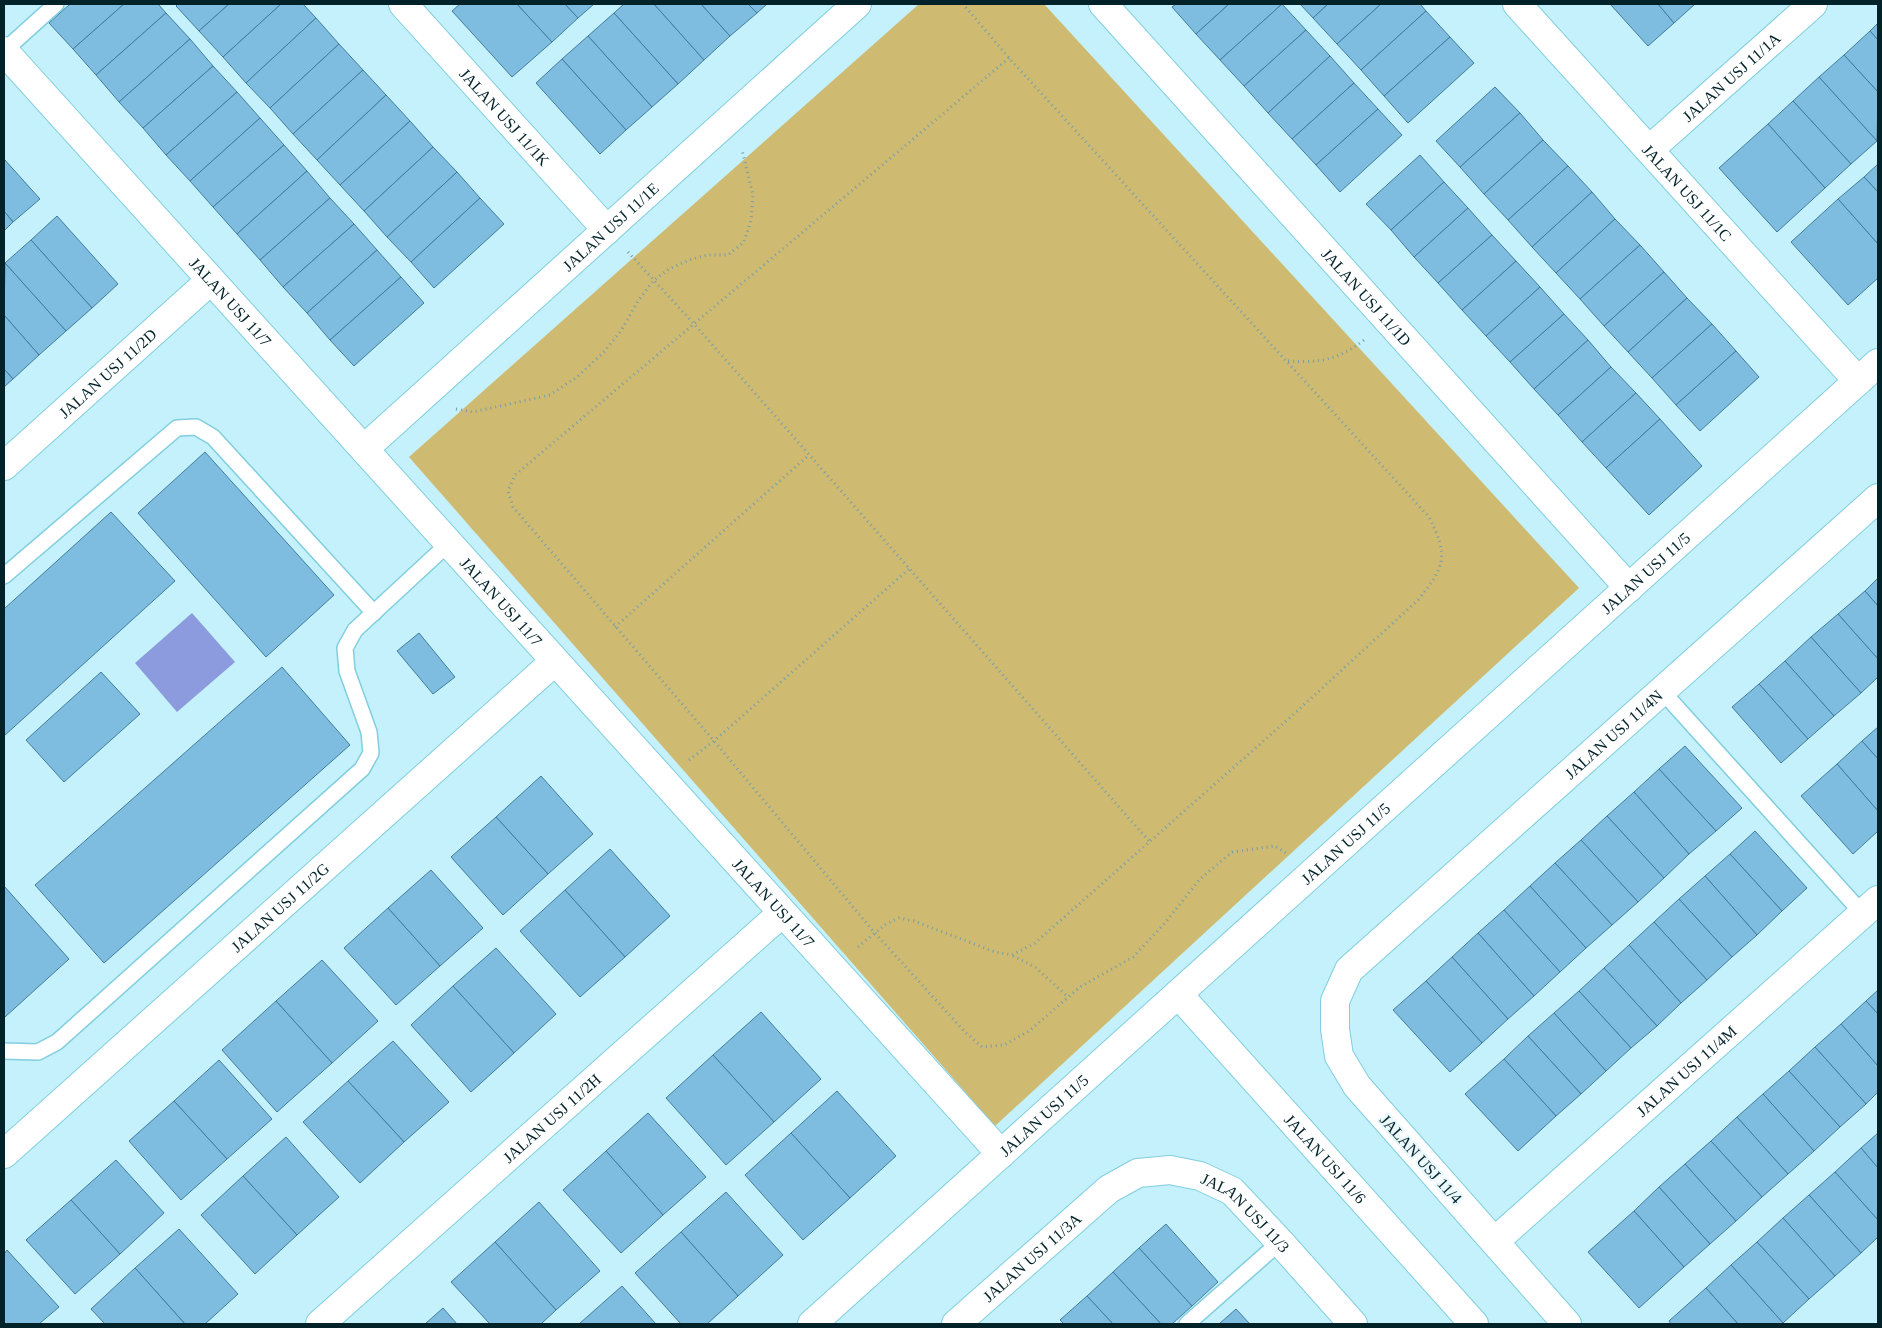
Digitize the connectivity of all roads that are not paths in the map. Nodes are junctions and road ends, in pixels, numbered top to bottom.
1 (56, 4) edge
2 (403, 4) edge
3 (857, 4) edge
4 (1103, 4) edge
5 (1517, 4) edge
6 (1813, 4) edge
7 (4, 51) edge
8 (1649, 150) junction
9 (607, 230) junction
10 (211, 280) junction
11 (1878, 363) edge
12 (1858, 381) junction
13 (364, 449) junction
14 (4, 466) edge
15 (1878, 498) edge
16 (449, 543) junction
17 (4, 576) edge
18 (1629, 588) junction
19 (374, 613) junction
20 (555, 661) junction
21 (1662, 691) junction
22 (1870, 907) edge
23 (782, 912) junction
24 (1348, 970) joint
25 (1178, 994) junction
26 (4, 1051) edge
27 (4, 1154) edge
28 (1001, 1154) junction
29 (1108, 1189) joint
30 (1495, 1241) junction
31 (1280, 1242) junction
32 (320, 1324) edge
33 (812, 1324) edge
34 (956, 1324) edge
35 (1187, 1324) edge
36 (1353, 1324) edge
37 (1474, 1324) edge
38 (1568, 1324) edge

1 - 7 lane
2 - 9 street, JALAN USJ 11/1K
3 - 9 street, JALAN USJ 11/1E
4 - 18 street, JALAN USJ 11/1D
5 - 8 street, JALAN USJ 11/1C
6 - 8 street, JALAN USJ 11/1A
7 - 10 street, JALAN USJ 11/7
8 - 12 street, JALAN USJ 11/1C
9 - 13 street, JALAN USJ 11/1E
10 - 13 street, JALAN USJ 11/7
10 - 14 street, JALAN USJ 11/2D
11 - 12 street, JALAN USJ 11/5
12 - 18 street, JALAN USJ 11/5
13 - 16 street, JALAN USJ 11/7
15 - 21 street, JALAN USJ 11/4N
16 - 19 lane
16 - 20 street, JALAN USJ 11/7
17 - 19 lane
18 - 25 street, JALAN USJ 11/5
19 - 26 lane
20 - 23 street, JALAN USJ 11/7
20 - 27 street, JALAN USJ 11/2G
21 - 22 lane
21 - 24 street, JALAN USJ 11/4N
22 - 30 street, JALAN USJ 11/4M
23 - 28 street, JALAN USJ 11/7
23 - 32 street, JALAN USJ 11/2H
24 - 30 street, JALAN USJ 11/4
25 - 28 street, JALAN USJ 11/5
25 - 37 street, JALAN USJ 11/6
28 - 33 street, JALAN USJ 11/5
29 - 31 street, JALAN USJ 11/3
29 - 34 street, JALAN USJ 11/3A
30 - 38 street, JALAN USJ 11/4
31 - 35 lane
31 - 36 street, JALAN USJ 11/3

